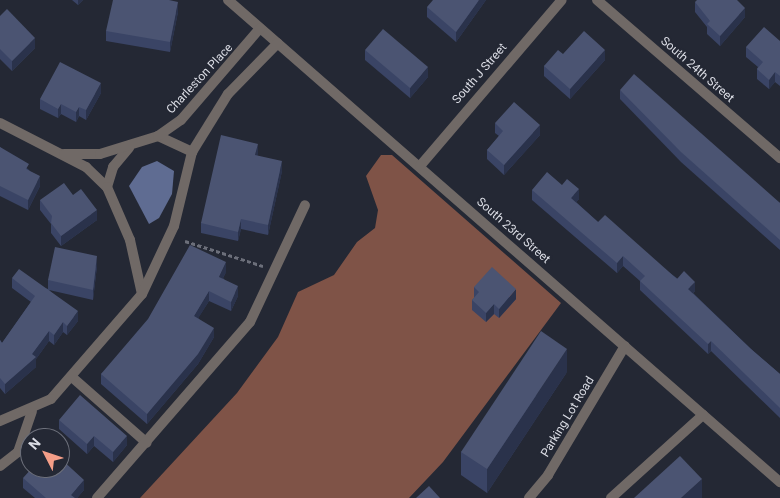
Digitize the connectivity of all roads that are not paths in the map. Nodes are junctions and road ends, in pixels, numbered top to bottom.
1 (228, 0) edge
2 (562, 0) edge
3 (597, 0) edge
4 (260, 28) junction
5 (278, 43) junction
6 (0, 123) edge
7 (158, 136) junction
8 (129, 148) junction
9 (192, 152) junction
10 (63, 154) junction
11 (780, 158) edge
12 (420, 166) junction
13 (107, 187) junction
14 (305, 205) dead end
15 (142, 294) junction
16 (625, 346) junction
17 (73, 378) junction
18 (32, 411) junction
19 (703, 415) junction
20 (0, 421) edge
21 (147, 443) junction
22 (0, 466) edge
23 (780, 482) edge
24 (97, 498) edge
25 (529, 498) edge
26 (611, 498) edge

1 - 4 street, South 23rd Street
2 - 12 street, South J Street
3 - 11 street, South 24th Street
4 - 5 street, South 23rd Street
4 - 7 street, Charleston Place
5 - 9 street
5 - 12 street, South 23rd Street
6 - 10 street
7 - 8 street, Charleston Place
7 - 9 street
8 - 10 street, Charleston Place
8 - 13 street
9 - 15 street
10 - 13 street
12 - 16 street, South 23rd Street
13 - 15 street
14 - 21 street
15 - 17 street
16 - 19 street, South 23rd Street
16 - 25 street, Parking Lot Road
17 - 18 street
17 - 21 street
18 - 20 street
18 - 22 street
19 - 23 street, South 23rd Street
19 - 26 street
21 - 24 street

